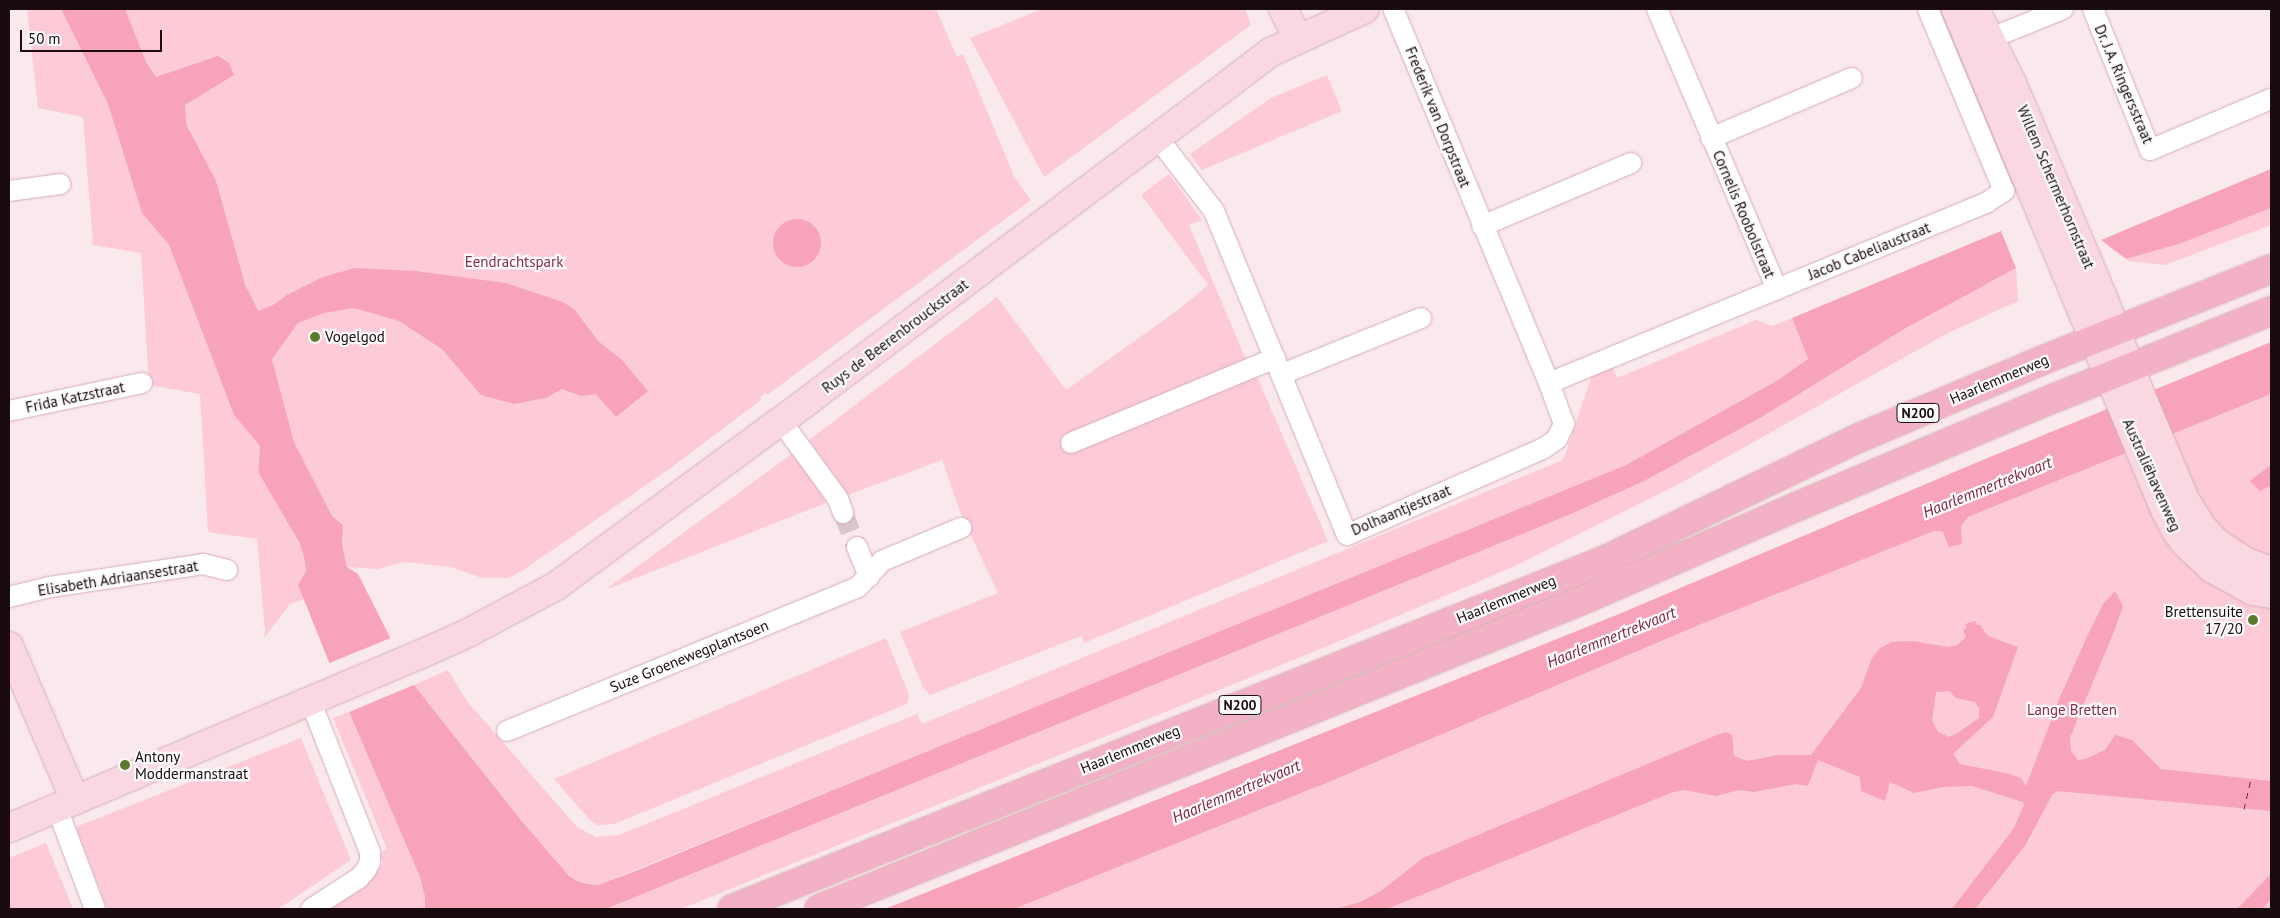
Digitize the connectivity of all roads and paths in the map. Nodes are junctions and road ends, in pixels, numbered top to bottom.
1 (1283, 9) edge
2 (1365, 9) edge
3 (1393, 9) edge
4 (1657, 9) edge
5 (1928, 9) edge
6 (1956, 9) edge
7 (1976, 9) edge
8 (2063, 9) edge
9 (2093, 9) edge
10 (1298, 38) junction
11 (1989, 39) junction
12 (1852, 78) dead end
13 (2271, 99) edge
14 (1157, 138) junction
15 (1712, 138) junction
16 (1631, 163) dead end
17 (61, 184) dead end
18 (9, 191) edge
19 (1482, 226) junction
20 (2271, 269) edge
21 (1777, 290) junction
22 (2271, 311) edge
23 (1422, 318) dead end
24 (2105, 335) junction
25 (1279, 366) junction
26 (2124, 382) junction
27 (142, 383) dead end
28 (1549, 383) junction
29 (9, 411) edge
30 (781, 421) junction
31 (1070, 443) dead end
32 (2157, 463) junction
33 (843, 513) tunnel mouth
34 (960, 528) dead end
35 (857, 547) tunnel mouth
36 (227, 570) dead end
37 (2271, 571) edge
38 (869, 577) junction
39 (2271, 594) edge
40 (9, 597) edge
41 (9, 647) edge
42 (317, 697) junction
43 (507, 730) dead end
44 (66, 804) junction
45 (9, 828) edge
46 (96, 909) edge
47 (310, 909) edge
48 (732, 909) edge
49 (819, 909) edge

1 - 10 street
2 - 10 street, Ruys de Beerenbrouckstraat
3 - 19 street, Frederik van Dorpstraat
4 - 15 street, Cornelis Roobolstraat
5 - 21 street, Jacob Cabeliaustraat
6 - 24 street, Willem Schermerhornstraat
7 - 11 street, Willem Schermerhornstraat
8 - 11 street
9 - 13 street, Dr. J.A. Ringersstraat
10 - 14 street, Ruys de Beerenbrouckstraat
11 - 24 street, Willem Schermerhornstraat
12 - 15 street, Cornelis Roobolstraat
14 - 25 street, Dolhaantjestraat
14 - 30 street, Ruys de Beerenbrouckstraat
15 - 21 street, Cornelis Roobolstraat
16 - 19 street
17 - 18 street
19 - 28 street, Frederik van Dorpstraat
20 - 24 main road, Haarlemmerweg / N200
21 - 28 street, Jacob Cabeliaustraat
22 - 26 main road, Haarlemmerweg / N200
23 - 25 street
24 - 26 street, Willem Schermerhornstraat
24 - 48 main road, Haarlemmerweg / N200
25 - 28 street, Dolhaantjestraat
25 - 31 street
26 - 32 street, Australiëhavenweg
26 - 49 main road, Haarlemmerweg / N200
27 - 29 street, Frida Katzstraat
30 - 33 street
30 - 42 street, Ruys de Beerenbrouckstraat
32 - 37 street, Australiëhavenweg
32 - 39 street, Australiëhavenweg
34 - 38 street, Suze Groenewegplantsoen
35 - 38 street
36 - 40 street, Elisabeth Adriaansestraat
38 - 43 street, Suze Groenewegplantsoen
41 - 44 street
42 - 44 street
42 - 47 street
44 - 45 street
44 - 46 street

